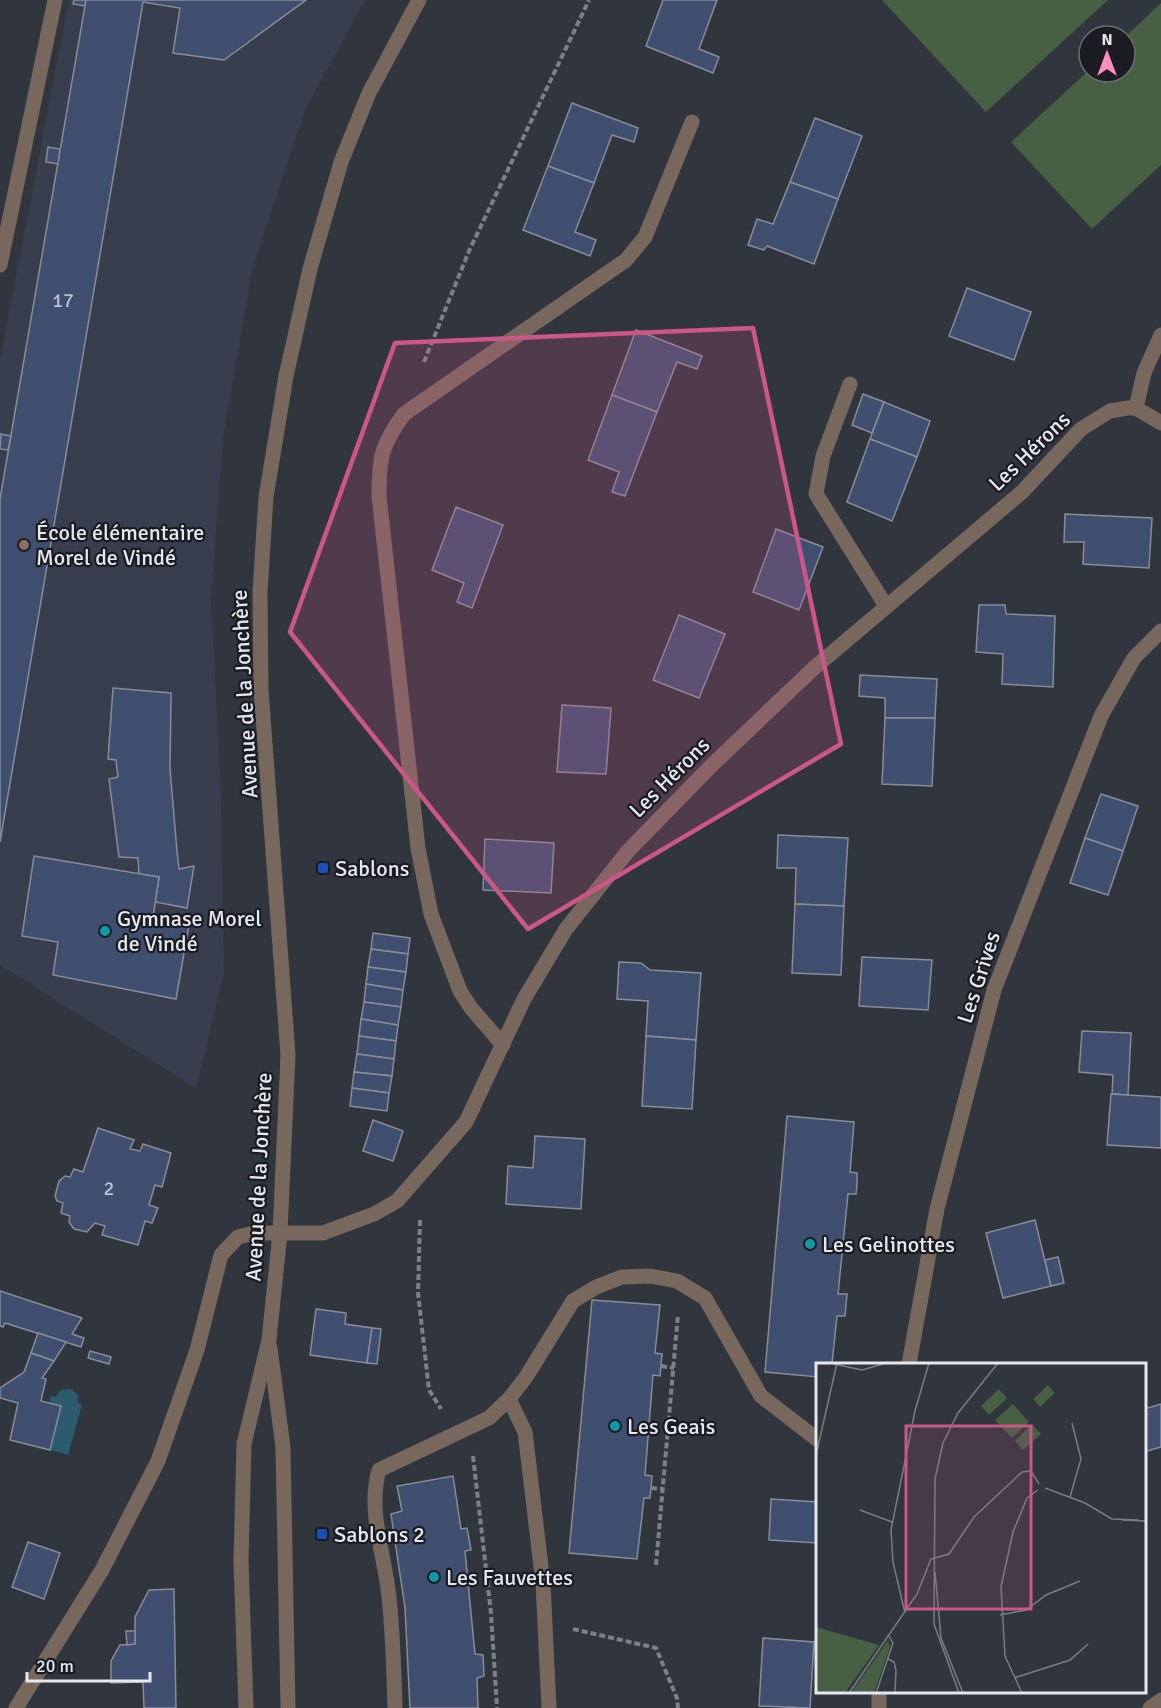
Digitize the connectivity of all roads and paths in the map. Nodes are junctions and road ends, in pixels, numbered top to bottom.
1 (55, 0) edge
2 (419, 0) edge
3 (589, 0) edge
4 (692, 122) dead end
5 (0, 265) edge
6 (1161, 335) edge
7 (850, 384) dead end
8 (1136, 408) junction
9 (404, 414) junction
10 (1161, 423) edge
11 (886, 606) junction
12 (1161, 632) edge
13 (503, 1045) junction
14 (280, 1233) junction
15 (681, 1283) junction
16 (269, 1340) junction
17 (909, 1363) edge
18 (661, 1366) dead end
19 (674, 1368) junction
20 (509, 1399) junction
21 (816, 1438) edge
22 (651, 1488) dead end
23 (663, 1489) junction
24 (656, 1565) dead end
25 (546, 1623) junction
26 (1161, 1700) edge
27 (16, 1708) edge
28 (246, 1708) edge
29 (288, 1708) edge
30 (395, 1708) edge
31 (549, 1708) edge
32 (678, 1708) edge
33 (1150, 1708) edge

1 - 5 street
2 - 14 street, Avenue de la Jonchère
3 - 9 path
4 - 9 street
6 - 8 street
7 - 11 street
8 - 10 street
8 - 11 street, Les Hérons
9 - 13 street
11 - 13 street, Les Hérons
12 - 17 street, Les Grives
13 - 14 street, Les Hérons
14 - 16 street, Avenue de la Jonchère
14 - 27 street, Les Hérons
15 - 19 path
15 - 20 street
15 - 21 street
16 - 28 street, Avenue de la Jonchère
16 - 29 street, Avenue de la Jonchère
18 - 19 path
19 - 23 path
20 - 25 street
20 - 30 street
22 - 23 path
23 - 24 path
25 - 31 street
25 - 32 path
26 - 33 street

